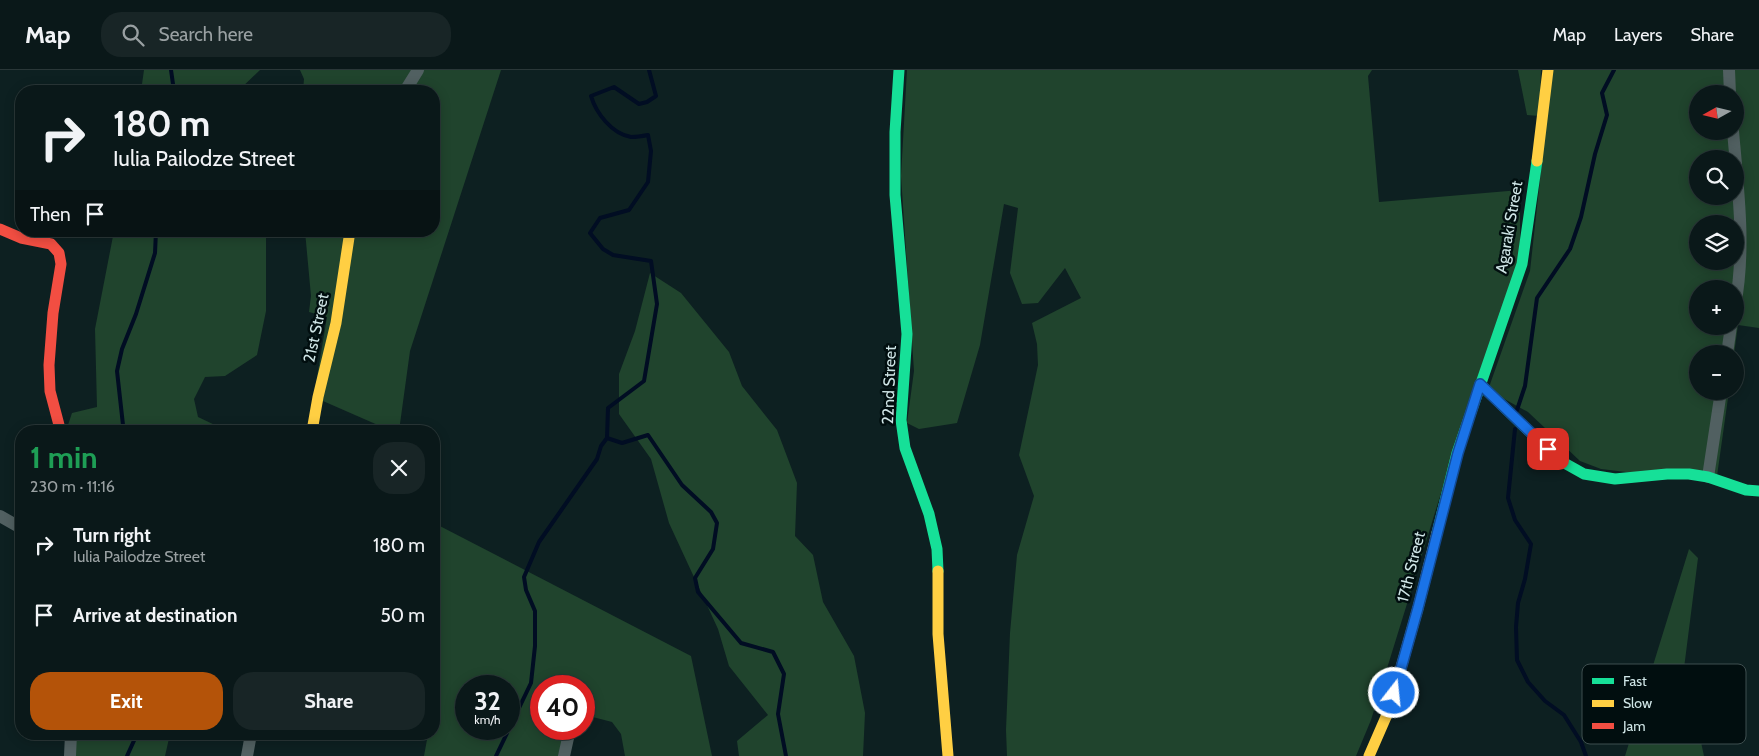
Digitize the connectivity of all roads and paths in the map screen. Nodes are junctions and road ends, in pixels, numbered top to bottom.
1 (418, 70) edge
2 (899, 70) edge
3 (1548, 70) edge
4 (1729, 70) edge
5 (409, 85) edge
6 (1730, 85) edge
7 (1734, 140) edge
8 (0, 229) edge
9 (15, 235) edge
10 (19, 237) edge
11 (349, 237) edge
12 (1740, 280) edge
13 (1480, 384) junction
14 (1720, 400) edge
15 (59, 425) edge
16 (313, 425) edge
17 (1708, 478) junction
18 (1759, 491) edge
19 (0, 516) edge
20 (15, 525) edge
21 (71, 740) edge
22 (250, 740) edge
23 (568, 740) edge
24 (70, 756) edge
25 (247, 756) edge
26 (564, 756) edge
27 (948, 756) edge
28 (1369, 756) edge

1 - 5 street
2 - 27 street, 22nd Street
3 - 13 street, Agaraki Street
4 - 6 street
7 - 12 street
8 - 9 street
10 - 15 street
11 - 16 street, 21st Street
13 - 17 street
13 - 28 street, 17th Street
14 - 17 street
17 - 18 street
19 - 20 street
21 - 24 street
22 - 25 street
23 - 26 street

